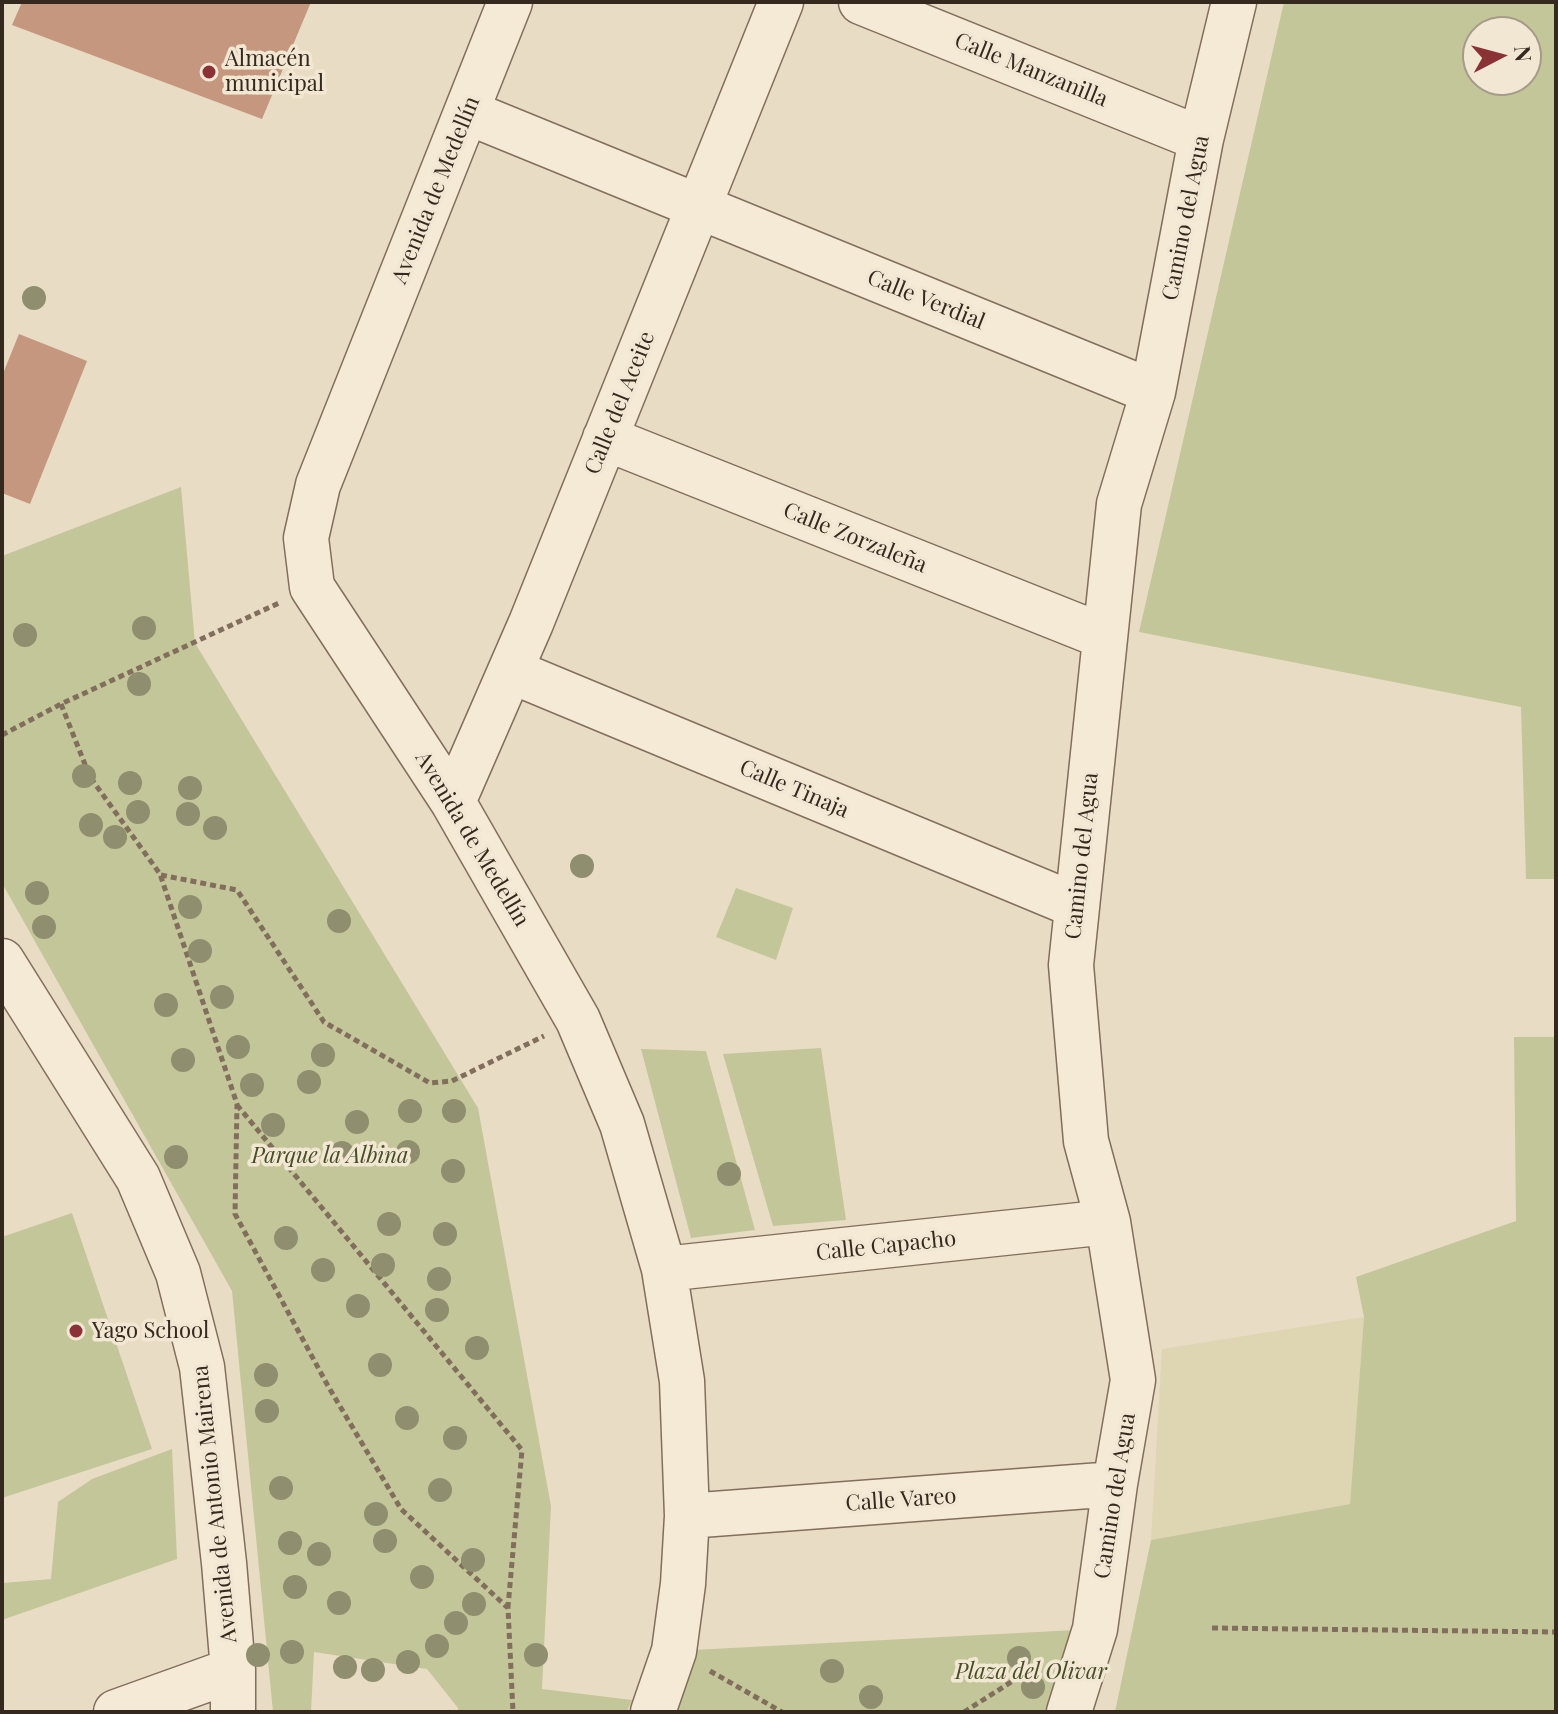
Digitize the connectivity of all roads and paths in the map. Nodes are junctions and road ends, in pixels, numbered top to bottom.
1 (510, 2) edge
2 (781, 2) edge
3 (861, 2) edge
4 (1234, 2) edge
5 (467, 112) junction
6 (1201, 139) junction
7 (700, 207) junction
8 (1153, 392) junction
9 (605, 438) junction
10 (312, 587) junction
11 (1105, 637) junction
12 (511, 671) junction
13 (61, 704) junction
14 (2, 735) edge
15 (453, 802) junction
16 (160, 874) junction
17 (1077, 906) junction
18 (2, 961) edge
19 (578, 1020) junction
20 (237, 1104) junction
21 (1108, 1222) junction
22 (664, 1269) junction
23 (1115, 1484) junction
24 (687, 1516) junction
25 (508, 1608) junction
26 (1212, 1628) dead end
27 (1556, 1632) edge
28 (674, 1651) junction
29 (1042, 1662) dead end
30 (233, 1691) edge
31 (116, 1712) edge
32 (513, 1712) edge
33 (653, 1712) edge
34 (782, 1712) edge
35 (964, 1712) edge
36 (1069, 1712) edge

1 - 5 street, Avenida de Medellín
2 - 7 street, Calle del Aceite
3 - 6 street, Calle Manzanilla
4 - 6 street, Camino del Agua
5 - 7 street, Calle Verdial
5 - 10 street, Avenida de Medellín
6 - 8 street, Camino del Agua
7 - 8 street, Calle Verdial
7 - 9 street, Calle del Aceite
8 - 11 street, Camino del Agua
9 - 11 street, Calle Zorzaleña
9 - 12 street, Calle del Aceite
10 - 13 path
10 - 15 street, Avenida de Medellín
11 - 17 street, Camino del Agua
12 - 15 street, Calle del Aceite
12 - 17 street, Calle Tinaja
13 - 14 path
13 - 16 path
15 - 19 street, Avenida de Medellín
16 - 19 path
16 - 20 path
17 - 21 street, Camino del Agua
18 - 30 street, Avenida de Antonio Mairena
19 - 22 street, Avenida de Medellín
20 - 25 path
20 - 25 path
21 - 22 street, Calle Capacho
21 - 23 street, Camino del Agua
22 - 24 street, Avenida de Medellín
23 - 24 street, Calle Vareo
23 - 36 street, Camino del Agua
24 - 28 street, Avenida de Medellín
25 - 32 path
26 - 27 path
28 - 33 street, Avenida de Medellín
28 - 34 path
29 - 35 path
30 - 31 street

